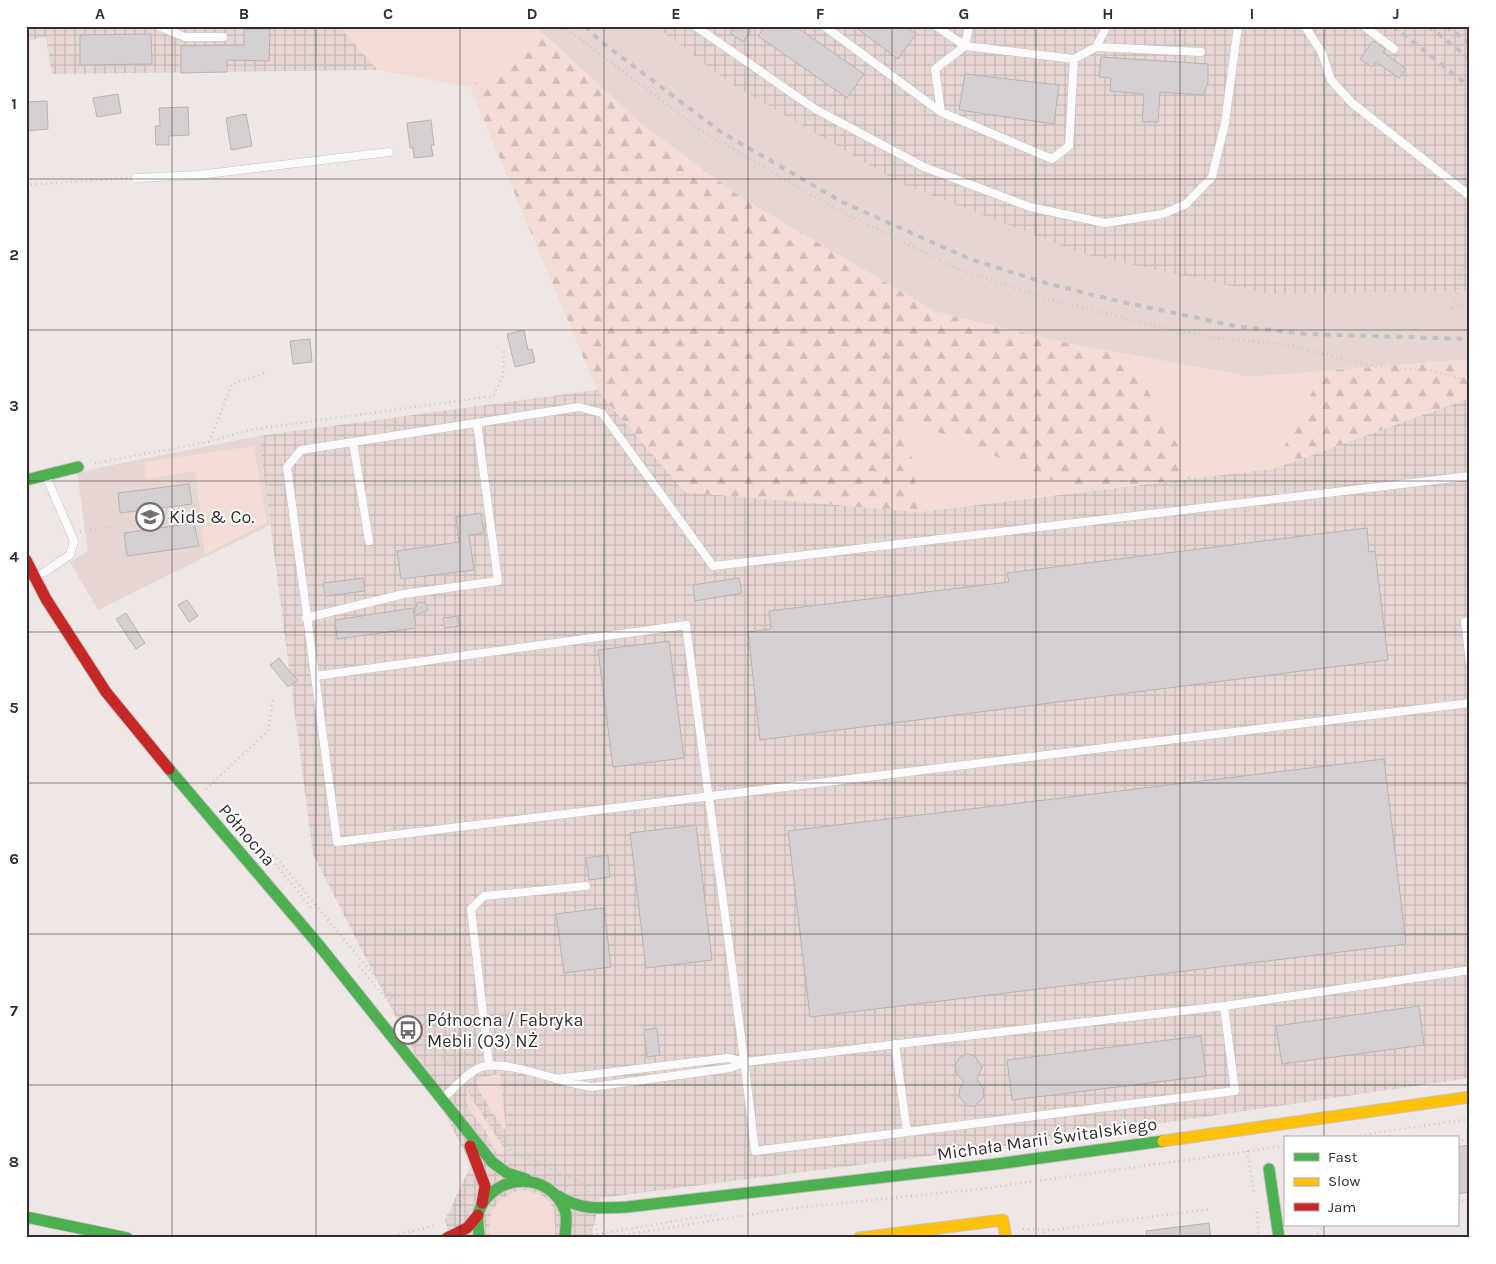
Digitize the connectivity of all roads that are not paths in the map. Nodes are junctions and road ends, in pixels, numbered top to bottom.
1 (158, 26) edge
2 (695, 26) edge
3 (824, 26) edge
4 (936, 26) edge
5 (969, 26) edge
6 (1107, 26) edge
7 (1238, 26) edge
8 (1305, 26) edge
9 (1364, 26) edge
10 (223, 37) dead end
11 (965, 46) junction
12 (1096, 47) junction
13 (1394, 49) dead end
14 (1201, 52) dead end
15 (1074, 59) junction
16 (941, 112) junction
17 (389, 152) dead end
18 (136, 178) road end
19 (1470, 196) edge
20 (477, 423) junction
21 (353, 442) junction
22 (78, 466) road end
23 (46, 476) junction
24 (1470, 476) edge
25 (26, 480) edge
26 (369, 541) dead end
27 (26, 560) edge
28 (35, 578) junction
29 (306, 618) junction
30 (1470, 622) edge
31 (1470, 662) edge
32 (314, 676) junction
33 (1470, 704) edge
34 (708, 796) junction
35 (586, 886) dead end
36 (1470, 970) edge
37 (1224, 1006) junction
38 (895, 1044) junction
39 (745, 1062) junction
40 (489, 1065) junction
41 (552, 1079) junction
42 (1470, 1097) edge
43 (443, 1098) junction
44 (459, 1121) junction
45 (908, 1132) junction
46 (1269, 1169) dead end
47 (526, 1179) junction
48 (558, 1196) junction
49 (482, 1203) junction
50 (627, 1207) junction
51 (478, 1215) junction
52 (26, 1217) edge
53 (589, 1220) dead end
54 (574, 1228) dead end
55 (127, 1238) edge
56 (447, 1238) edge
57 (479, 1238) edge
58 (566, 1238) edge
59 (859, 1238) edge
60 (1006, 1238) edge
61 (1279, 1238) edge

1 - 10 lane
2 - 7 lane
3 - 16 lane
4 - 11 lane
5 - 11 lane
6 - 12 lane
8 - 19 lane
9 - 13 lane
11 - 15 lane
11 - 16 lane
12 - 14 lane
12 - 15 lane
15 - 16 lane
17 - 18 lane
20 - 21 lane
20 - 24 lane
20 - 29 lane
21 - 26 lane
21 - 29 lane
22 - 23 main road
23 - 25 main road
23 - 28 lane
27 - 28 main road, Północna
28 - 43 main road, Północna
29 - 32 lane
30 - 31 lane
32 - 34 lane
32 - 34 lane
33 - 34 lane
34 - 39 lane
35 - 40 lane
36 - 37 lane
37 - 38 lane
37 - 45 lane
38 - 39 lane
38 - 45 lane
39 - 41 lane
39 - 41 lane
39 - 45 lane
40 - 41 lane
40 - 43 lane
42 - 50 main road, Michała Marii Świtalskiego
43 - 44 main road, Północna
44 - 47 main road, Północna
44 - 49 main road, Północna
46 - 61 main road
47 - 48 main road, Północna
47 - 49 main road
48 - 50 main road, Michała Marii Świtalskiego
48 - 58 main road
49 - 51 main road
50 - 53 main road, Michała Marii Świtalskiego
51 - 56 main road
51 - 57 main road
52 - 55 main road
54 - 58 main road
59 - 60 main road

